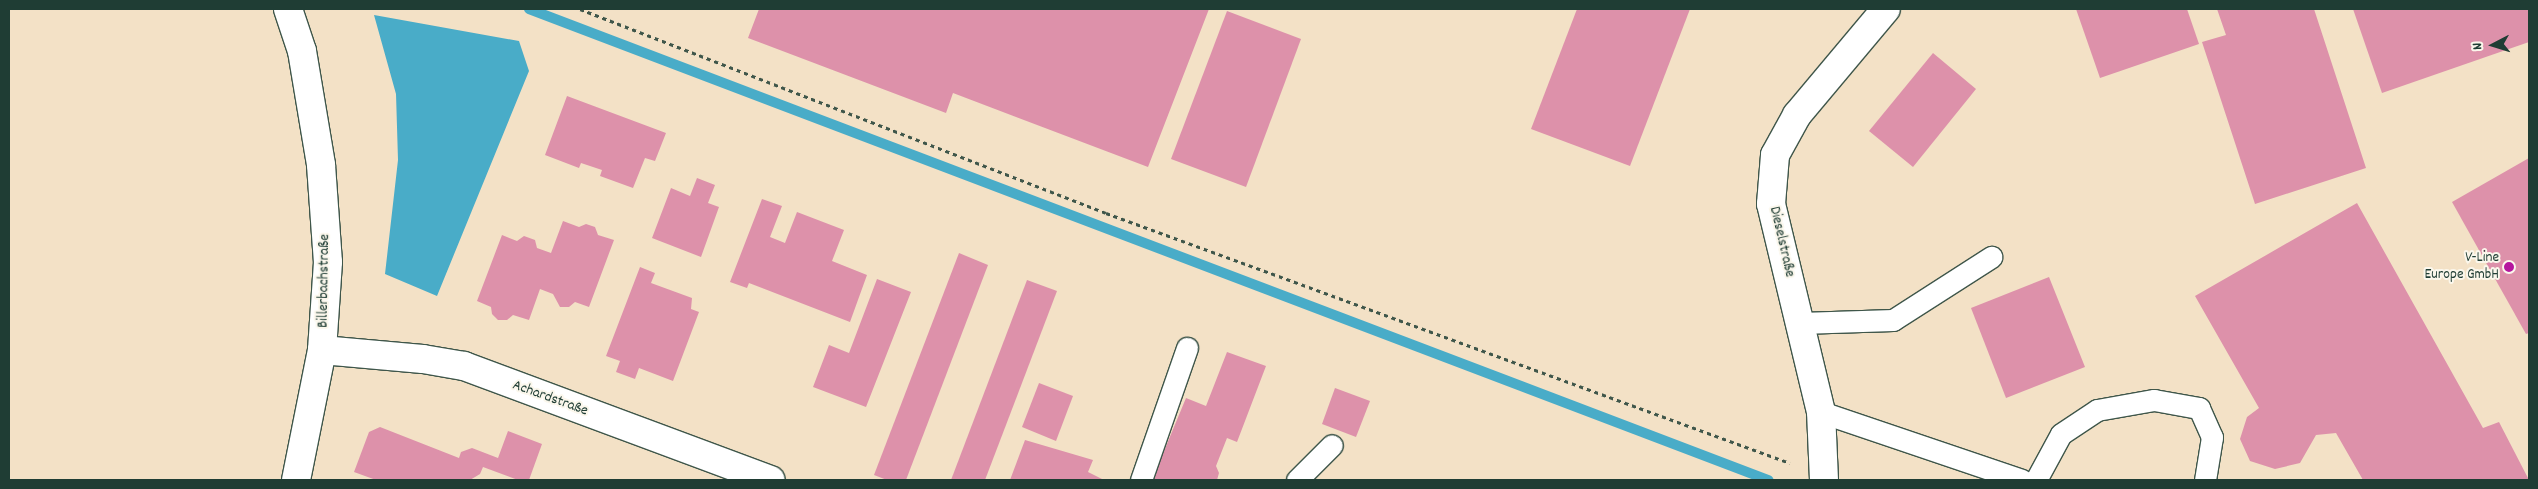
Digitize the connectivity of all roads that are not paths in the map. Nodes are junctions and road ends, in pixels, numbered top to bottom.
1 (288, 9) edge
2 (1886, 9) edge
3 (1991, 258) dead end
4 (1800, 323) junction
5 (1187, 348) dead end
6 (322, 350) junction
7 (1821, 412) junction
8 (1332, 445) dead end
9 (1824, 478) edge
10 (296, 480) edge
11 (770, 480) edge
12 (1141, 480) edge
13 (1297, 480) edge
14 (2022, 480) edge
15 (2036, 480) edge
16 (2206, 480) edge

1 - 6 street, Billerbachstraße
2 - 4 street, Dieselstraße
3 - 4 lane
4 - 7 street, Dieselstraße
5 - 12 lane
6 - 10 street, Billerbachstraße
6 - 11 street, Achardstraße
7 - 9 street, Dieselstraße
7 - 14 lane
8 - 13 lane
15 - 16 lane

